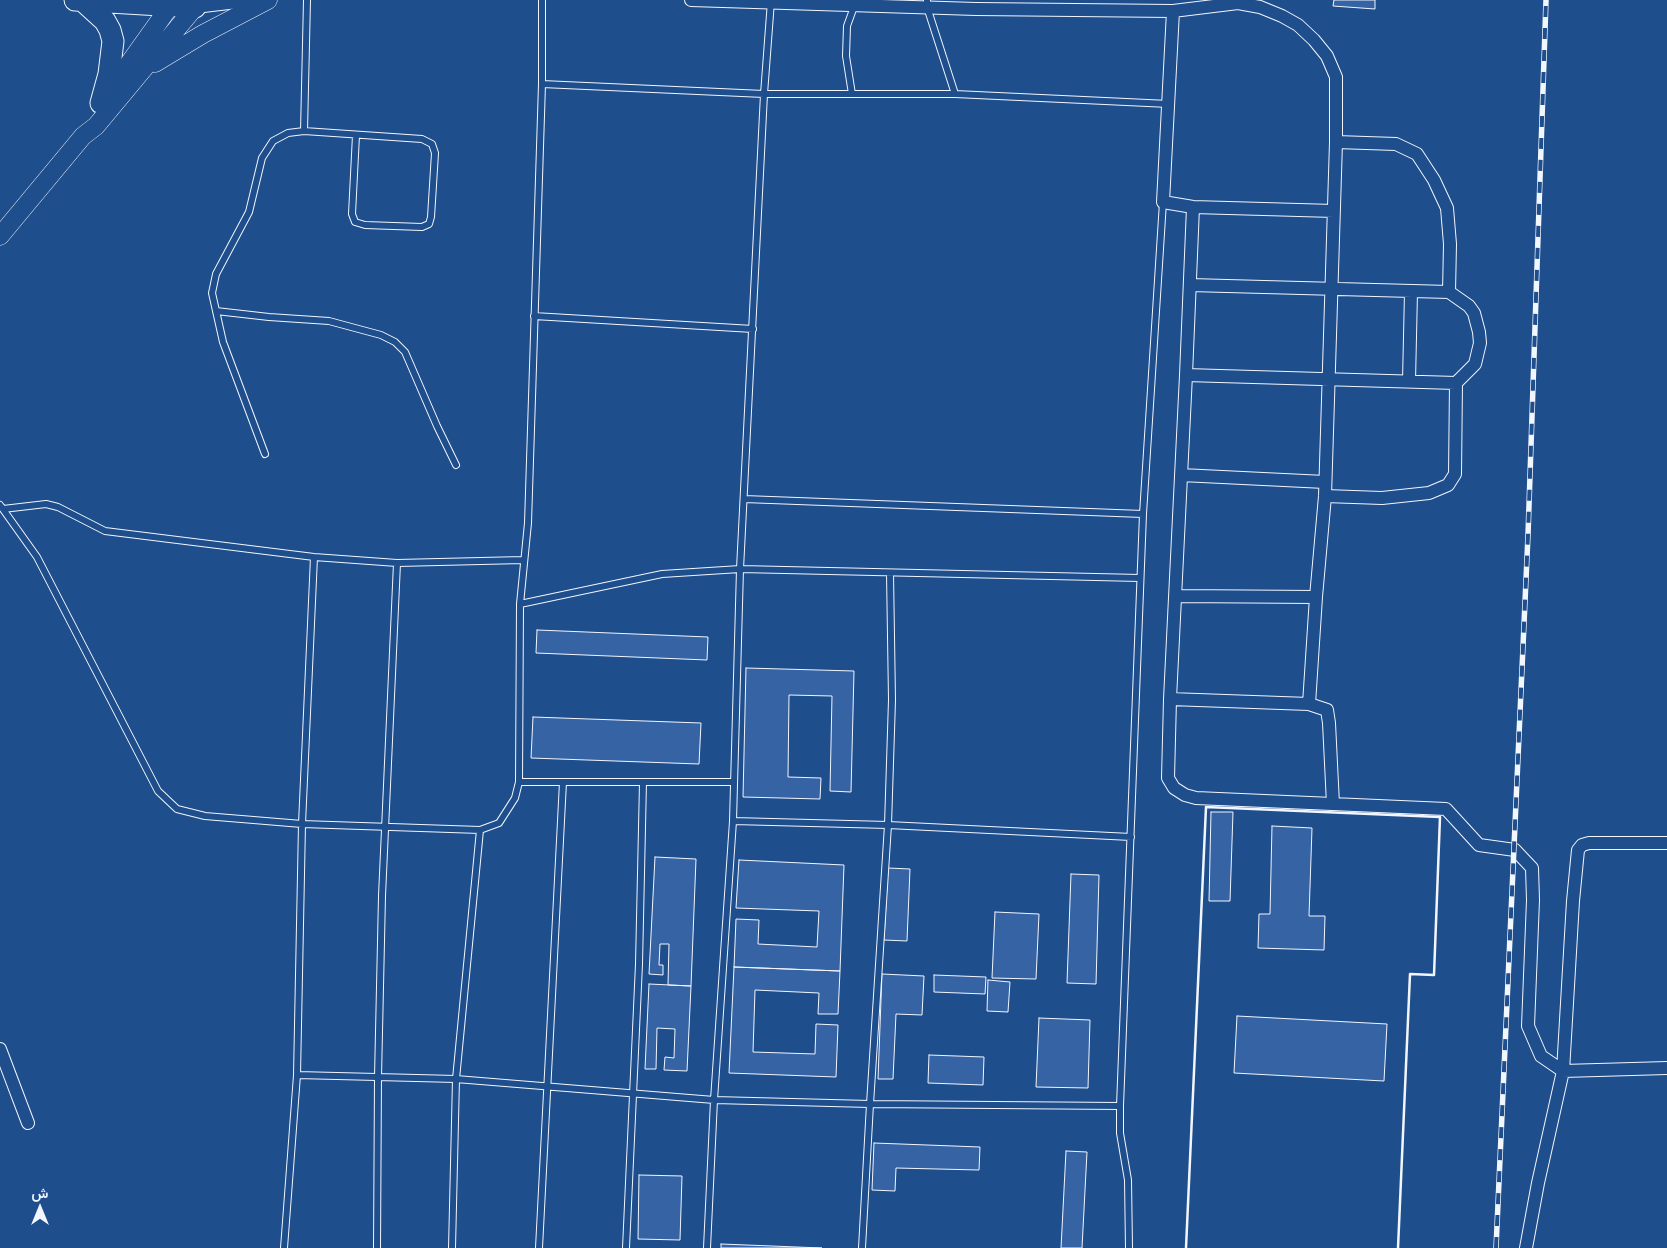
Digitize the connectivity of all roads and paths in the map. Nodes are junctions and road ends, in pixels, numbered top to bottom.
1 (75, 0) edge
2 (83, 0) edge
3 (254, 0) edge
4 (268, 0) edge
5 (307, 0) edge
6 (542, 0) edge
7 (691, 0) edge
8 (771, 1) edge
9 (856, 2) edge
10 (172, 3) edge
11 (927, 3) edge
12 (198, 4) edge
13 (976, 4) edge
14 (1175, 6) edge
15 (144, 69) junction
16 (542, 84) junction
17 (764, 94) junction
18 (852, 94) junction
19 (955, 94) junction
20 (101, 103) junction
21 (1169, 104) junction
22 (304, 130) junction
23 (356, 135) junction
24 (83, 136) junction
25 (1336, 142) junction
26 (1163, 202) junction
27 (1192, 207) junction
28 (1334, 211) junction
29 (0, 236) edge
30 (1190, 285) junction
31 (1331, 290) junction
32 (1411, 292) junction
33 (1449, 292) junction
34 (216, 311) junction
35 (534, 316) junction
36 (753, 329) junction
37 (1186, 375) junction
38 (1328, 378) junction
39 (1409, 381) junction
40 (1456, 382) junction
41 (265, 454) dead end
42 (456, 465) dead end
43 (1182, 475) junction
44 (1325, 482) junction
45 (1325, 496) junction
46 (744, 499) junction
47 (2, 507) edge
48 (1143, 514) junction
49 (314, 556) junction
50 (523, 560) junction
51 (397, 563) junction
52 (740, 569) junction
53 (890, 573) junction
54 (1140, 578) junction
55 (1176, 596) junction
56 (1316, 597) junction
57 (520, 604) junction
58 (1170, 700) junction
59 (1309, 704) junction
60 (519, 782) junction
61 (563, 782) junction
62 (643, 782) junction
63 (732, 782) junction
64 (1333, 804) junction
65 (732, 821) junction
66 (302, 824) junction
67 (888, 824) junction
68 (386, 827) junction
69 (480, 830) junction
70 (1132, 837) junction
71 (1667, 843) edge
72 (0, 1049) edge
73 (1667, 1068) edge
74 (1563, 1071) junction
75 (297, 1075) junction
76 (378, 1076) junction
77 (456, 1079) junction
78 (546, 1087) junction
79 (633, 1094) junction
80 (714, 1100) junction
81 (870, 1104) junction
82 (1120, 1106) junction
83 (28, 1123) dead end
84 (284, 1248) edge
85 (377, 1248) edge
86 (452, 1248) edge
87 (539, 1248) edge
88 (626, 1248) edge
89 (707, 1248) edge
90 (862, 1248) edge
91 (1129, 1248) edge
92 (1526, 1248) edge

1 - 2 highway
2 - 10 highway
2 - 20 highway
3 - 12 street
4 - 15 main road
5 - 22 lane
6 - 16 lane
7 - 8 street
8 - 9 street
8 - 17 lane
9 - 11 street
9 - 18 lane
10 - 12 highway
10 - 20 main road
11 - 13 street
11 - 19 lane
12 - 15 main road
13 - 14 street
14 - 21 street
14 - 25 street
15 - 24 main road
16 - 17 lane
16 - 35 lane
17 - 18 lane
17 - 36 lane
18 - 19 lane
19 - 21 lane
20 - 24 main road
21 - 26 street
22 - 23 lane
22 - 34 lane
23 - 23 lane
24 - 29 main road
25 - 28 street
25 - 33 street
26 - 27 street
26 - 48 lane
27 - 28 street
27 - 30 street
28 - 31 street
30 - 31 street
30 - 37 street
31 - 32 street
31 - 38 street
32 - 33 street
32 - 39 street
33 - 40 street
34 - 41 lane
34 - 42 lane
35 - 36 lane
35 - 50 lane
36 - 46 lane
37 - 38 street
37 - 43 street
38 - 39 street
38 - 44 street
39 - 40 street
40 - 45 street
43 - 44 street
43 - 55 street
44 - 45 street
45 - 56 street
46 - 48 lane
46 - 52 lane
47 - 49 lane
47 - 66 lane
48 - 54 lane
49 - 51 lane
49 - 66 lane
50 - 51 lane
50 - 57 lane
51 - 68 lane
52 - 53 lane
52 - 57 lane
52 - 63 lane
53 - 54 lane
53 - 67 lane
54 - 70 lane
55 - 56 street
55 - 58 street
56 - 59 street
57 - 60 lane
58 - 59 street
58 - 64 street
59 - 64 street
60 - 61 lane
60 - 69 lane
61 - 62 lane
61 - 78 lane
62 - 63 lane
62 - 79 lane
63 - 65 lane
64 - 74 street
65 - 67 lane
65 - 80 lane
66 - 68 lane
66 - 75 lane
67 - 70 lane
67 - 81 lane
68 - 69 lane
68 - 76 lane
69 - 77 lane
70 - 82 lane
71 - 74 street
72 - 83 street
73 - 74 street
74 - 92 street
75 - 76 lane
75 - 84 lane
76 - 77 lane
76 - 85 lane
77 - 78 lane
77 - 86 lane
78 - 79 lane
78 - 87 lane
79 - 80 lane
79 - 88 lane
80 - 81 lane
80 - 89 lane
81 - 82 lane
81 - 90 lane
82 - 91 lane

